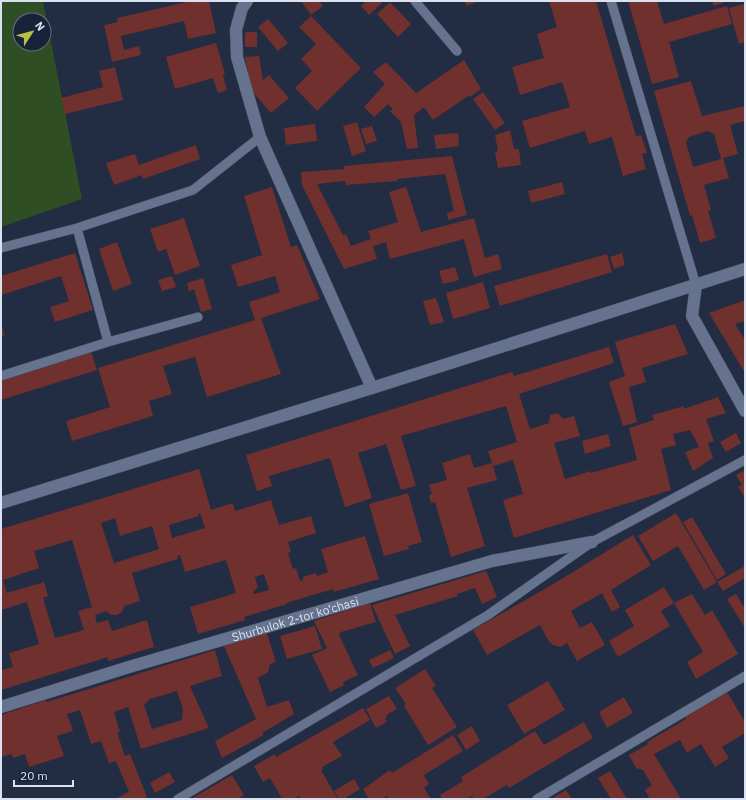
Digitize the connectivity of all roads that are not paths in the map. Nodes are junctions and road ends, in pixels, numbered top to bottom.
1 (247, 1) edge
2 (415, 1) edge
3 (611, 1) edge
4 (458, 51) dead end
5 (260, 137) junction
6 (77, 228) junction
7 (1, 248) edge
8 (745, 269) edge
9 (696, 285) junction
10 (198, 317) dead end
11 (108, 342) junction
12 (1, 376) edge
13 (372, 388) junction
14 (745, 411) edge
15 (745, 460) edge
16 (1, 503) edge
17 (592, 542) junction
18 (745, 676) edge
19 (1, 707) edge
20 (178, 799) edge
21 (537, 799) edge

1 - 5 street
2 - 4 lane
3 - 9 lane
5 - 6 lane
5 - 13 street
6 - 7 lane
6 - 11 lane
8 - 9 street
9 - 13 street
9 - 14 street
10 - 11 lane
11 - 12 lane
13 - 16 street
15 - 17 lane
17 - 19 street, Shurbulok 2-tor ko‘chasi
17 - 20 lane
18 - 21 lane

